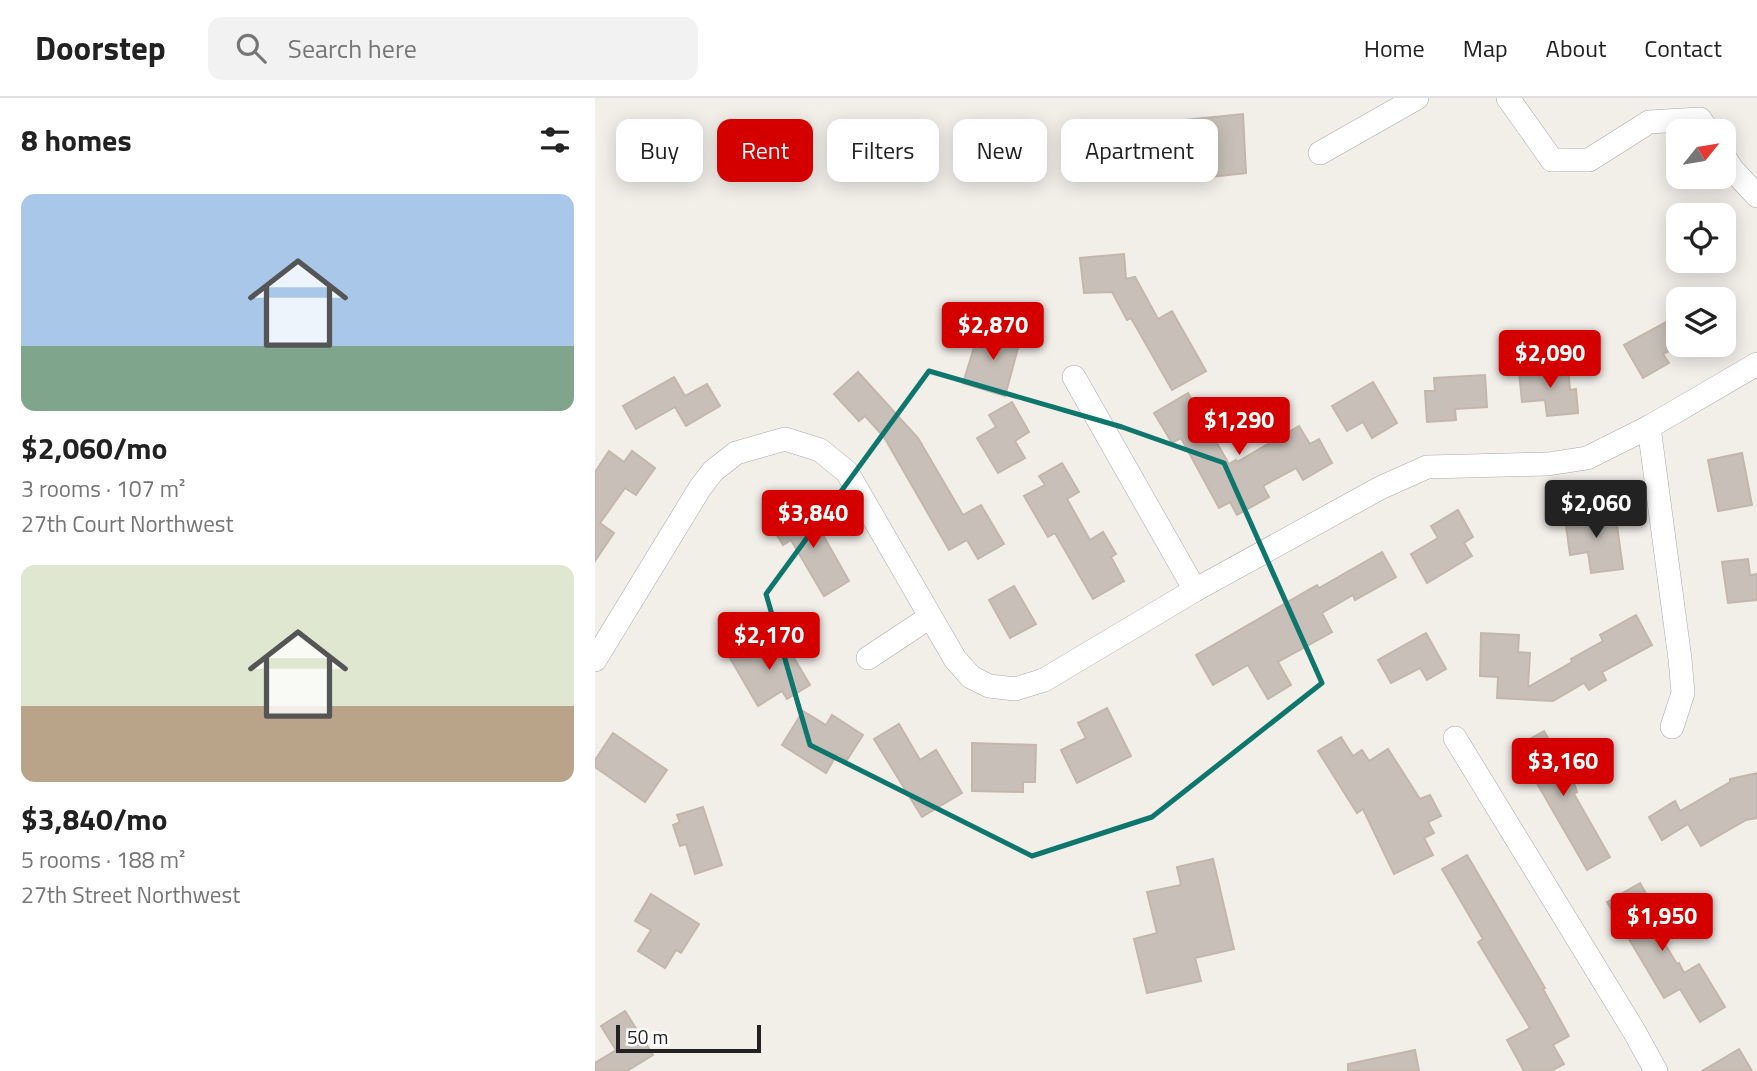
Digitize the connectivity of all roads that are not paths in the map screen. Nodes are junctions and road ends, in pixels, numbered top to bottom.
1 (1417, 98) edge
2 (1508, 98) edge
3 (1666, 121) edge
4 (1319, 153) dead end
5 (1736, 173) edge
6 (1757, 196) edge
7 (1757, 364) edge
8 (1073, 377) dead end
9 (1649, 427) junction
10 (1195, 590) junction
11 (930, 617) junction
12 (868, 658) dead end
13 (595, 660) edge
14 (1672, 727) dead end
15 (1455, 738) dead end
16 (1656, 1071) edge

1 - 4 street
2 - 3 street
5 - 6 street
7 - 9 street
8 - 10 street
9 - 10 street
9 - 14 street
10 - 11 street
11 - 12 street
11 - 13 street
15 - 16 street

